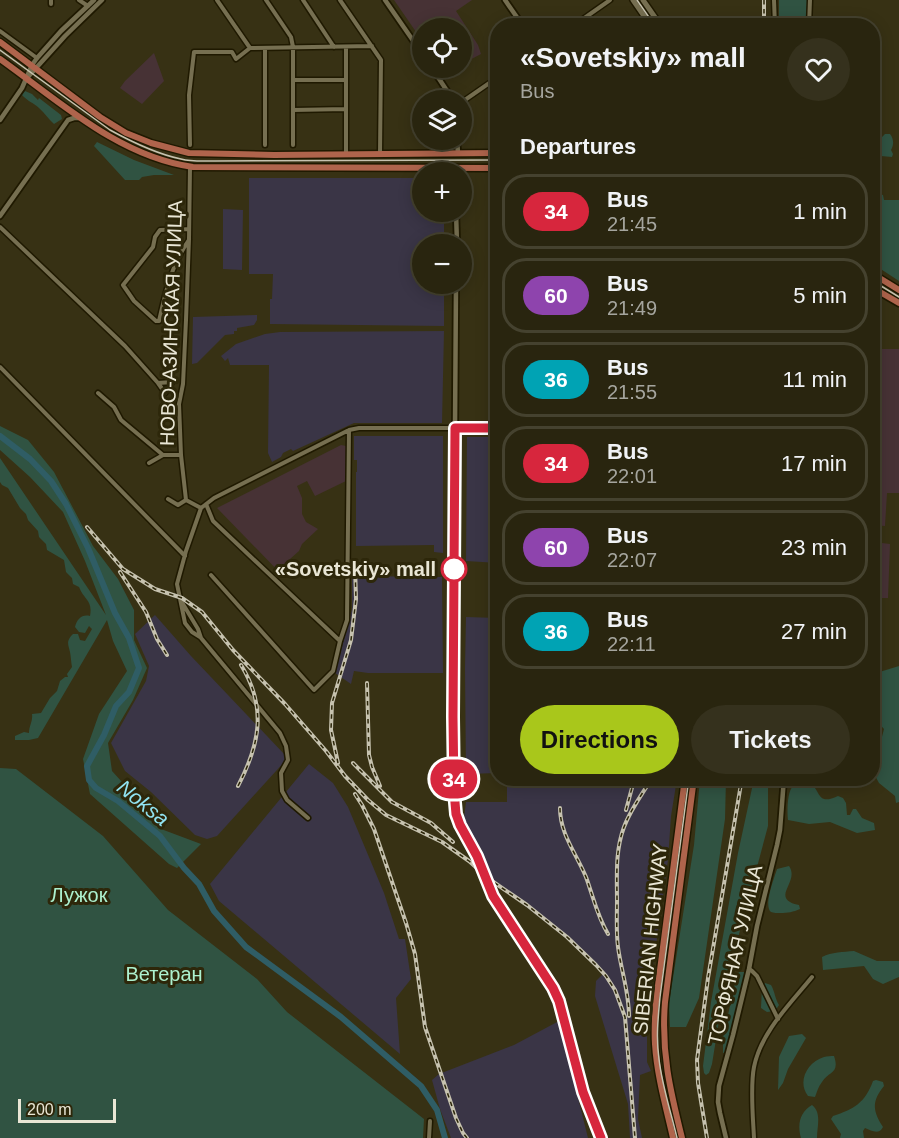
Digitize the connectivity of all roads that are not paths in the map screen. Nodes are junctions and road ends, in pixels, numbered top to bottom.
1 (79, 0) edge
2 (94, 0) edge
3 (102, 0) edge
4 (217, 0) edge
5 (266, 0) edge
6 (303, 0) edge
7 (340, 0) edge
8 (385, 0) edge
9 (505, 0) edge
10 (610, 0) edge
11 (633, 0) edge
12 (643, 0) edge
13 (774, 0) edge
14 (810, 0) edge
15 (88, 6) junction
16 (517, 18) edge
17 (584, 18) edge
18 (645, 18) edge
19 (655, 18) edge
20 (775, 18) edge
21 (809, 18) edge
22 (0, 31) edge
23 (412, 39) edge
24 (0, 42) edge
25 (346, 46) junction
26 (372, 46) junction
27 (293, 47) junction
28 (334, 47) junction
29 (250, 48) junction
30 (265, 48) junction
31 (37, 58) junction
32 (0, 59) edge
33 (34, 67) junction
34 (27, 78) junction
35 (293, 80) junction
36 (346, 80) junction
37 (490, 83) edge
38 (472, 95) edge
39 (293, 110) junction
40 (346, 110) junction
41 (81, 118) junction
42 (0, 120) edge
43 (190, 145) dead end
44 (266, 145) dead end
45 (293, 145) dead end
46 (458, 150) edge
47 (346, 153) junction
48 (380, 153) junction
49 (458, 153) junction
50 (490, 153) edge
51 (190, 167) junction
52 (490, 168) edge
53 (472, 169) edge
54 (412, 170) edge
55 (0, 216) edge
56 (0, 227) edge
57 (189, 229) junction
58 (189, 239) junction
59 (880, 278) edge
60 (899, 290) edge
61 (880, 292) edge
62 (456, 294) edge
63 (899, 303) edge
64 (0, 367) edge
65 (159, 383) dead end
66 (98, 393) dead end
67 (455, 428) junction
68 (490, 428) edge
69 (349, 430) junction
70 (163, 455) junction
71 (181, 455) junction
72 (148, 463) dead end
73 (168, 499) dead end
74 (186, 500) junction
75 (206, 504) junction
76 (201, 508) junction
77 (185, 556) junction
78 (211, 575) dead end
79 (180, 599) junction
80 (201, 638) junction
81 (340, 641) junction
82 (685, 786) edge
83 (693, 786) edge
84 (783, 786) edge
85 (308, 818) dead end
86 (749, 969) junction
87 (812, 977) dead end
88 (778, 1018) junction
89 (430, 1121) dead end
90 (429, 1138) edge
91 (601, 1138) edge
92 (673, 1138) edge
93 (682, 1138) edge
94 (726, 1138) edge
95 (754, 1138) edge

1 - 15 street
2 - 15 street
3 - 33 street
4 - 29 street
5 - 27 street
6 - 28 street
7 - 26 street
8 - 23 street
9 - 16 street
10 - 17 street
11 - 18 main road
12 - 19 main road
13 - 20 street
14 - 21 street
15 - 31 street
22 - 31 street
24 - 33 main road
25 - 26 street
25 - 28 street
25 - 36 street
26 - 48 street
27 - 28 street
27 - 30 street
27 - 35 street
29 - 30 street
29 - 43 street
30 - 44 street
31 - 33 street
32 - 34 main road
33 - 34 street
33 - 47 main road
34 - 41 main road
34 - 42 street
35 - 36 street
35 - 39 street
36 - 40 street
37 - 38 street
39 - 40 street
39 - 45 street
40 - 47 street
41 - 51 main road
41 - 55 street
46 - 49 street
47 - 48 main road
48 - 49 main road
49 - 50 main road
51 - 54 main road
51 - 57 street, НОВО-АЗИНСКАЯ УЛИЦА
52 - 53 main road
56 - 65 street
57 - 58 street, НОВО-АЗИНСКАЯ УЛИЦА
57 - 58 street
58 - 71 street, НОВО-АЗИНСКАЯ УЛИЦА
59 - 60 main road
61 - 63 main road
62 - 67 street
64 - 77 street
66 - 70 street
67 - 68 street
67 - 69 street
67 - 91 street
69 - 75 street
69 - 81 street
70 - 71 street
70 - 72 street
71 - 74 street, НОВО-АЗИНСКАЯ УЛИЦА
73 - 74 street
74 - 76 street
75 - 76 street
75 - 81 street
76 - 77 street
77 - 79 street
78 - 81 street
79 - 80 street
79 - 80 street
80 - 85 street
82 - 92 main road, SIBERIAN HIGHWAY
83 - 93 main road, SIBERIAN HIGHWAY
84 - 86 street, ТОРФЯНАЯ УЛИЦА
86 - 88 street
86 - 94 street, ТОРФЯНАЯ УЛИЦА
87 - 88 street
88 - 95 street
89 - 90 street

